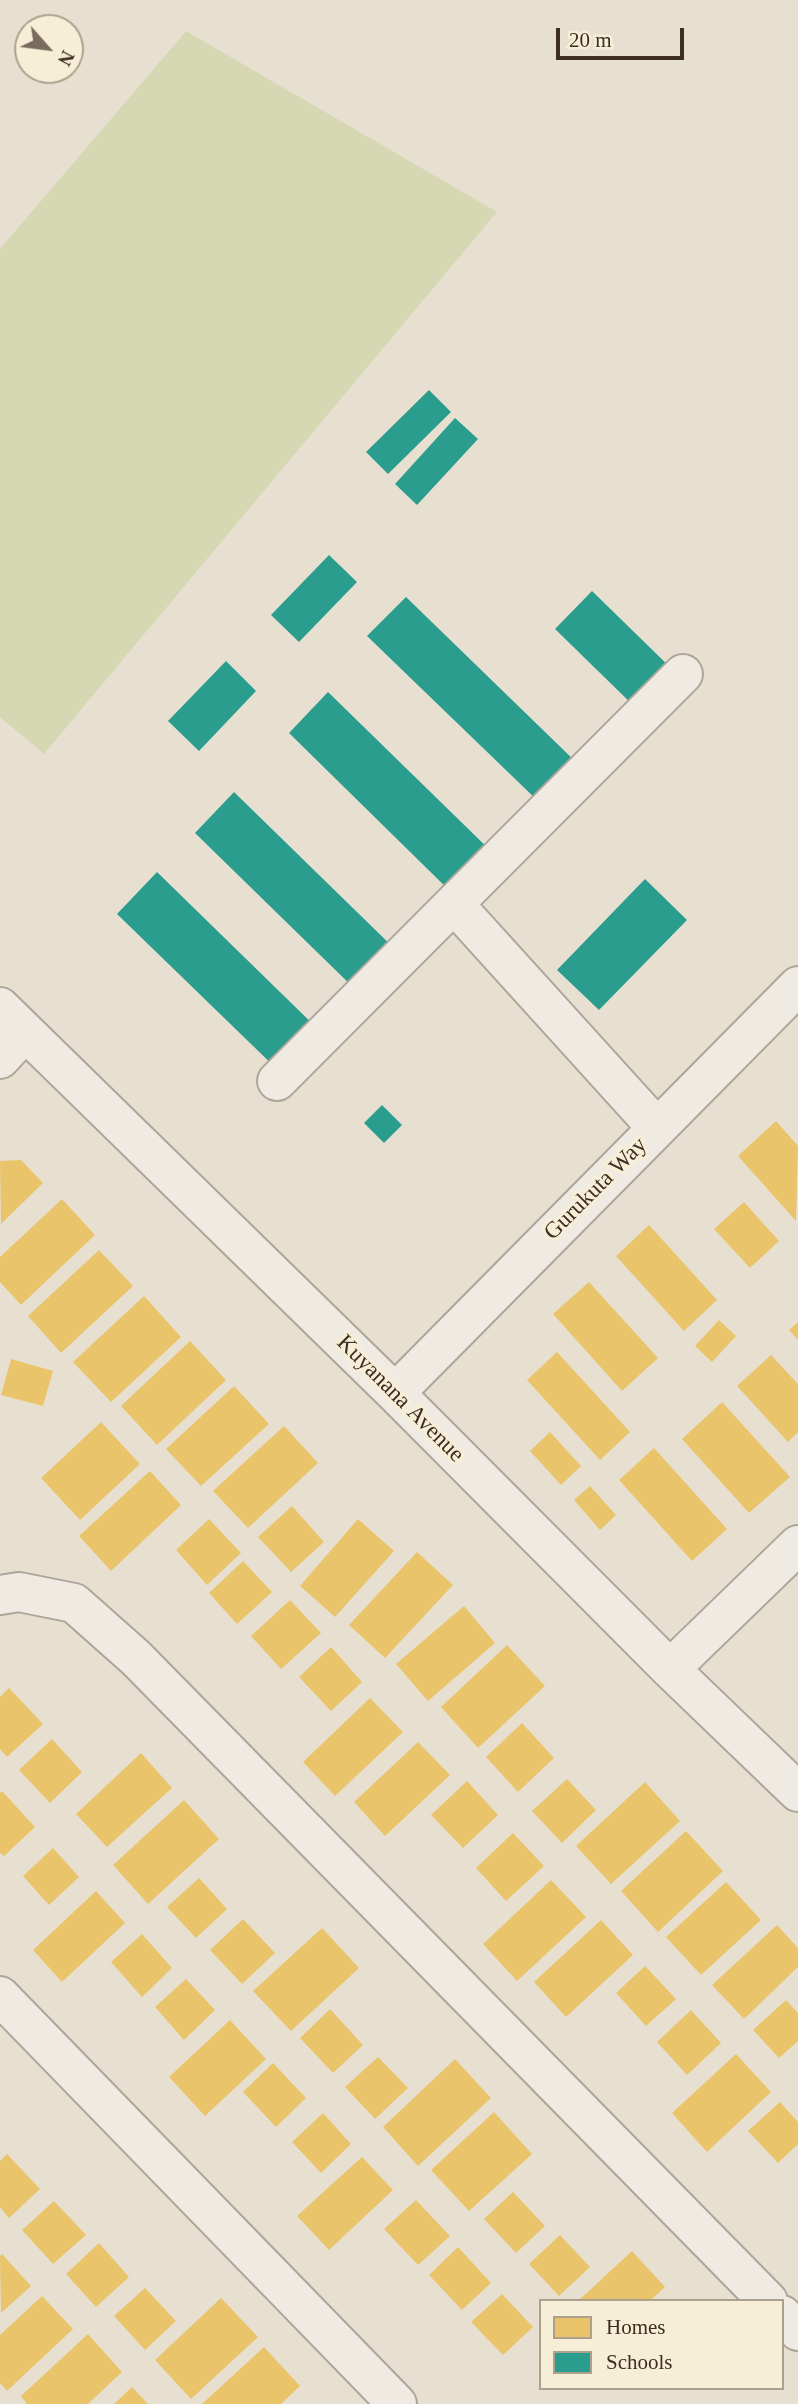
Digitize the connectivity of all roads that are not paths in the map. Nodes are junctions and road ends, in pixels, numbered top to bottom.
1 (683, 674) dead end
2 (454, 904) junction
3 (798, 986) edge
4 (8, 1033) edge
5 (277, 1081) dead end
6 (657, 1128) junction
7 (395, 1393) junction
8 (798, 1545) edge
9 (0, 1595) edge
10 (670, 1669) junction
11 (798, 1792) edge
12 (0, 1996) edge
13 (766, 2299) edge
14 (784, 2317) edge
15 (798, 2331) edge
16 (397, 2404) edge

1 - 2 street
2 - 5 street
2 - 6 street
3 - 6 street, Gurukuta Way
4 - 7 street, Kuyanana Avenue
6 - 7 street, Gurukuta Way
7 - 10 street, Kuyanana Avenue
8 - 10 street
9 - 13 street
10 - 11 street, Kuyanana Avenue
12 - 16 street
14 - 15 street

